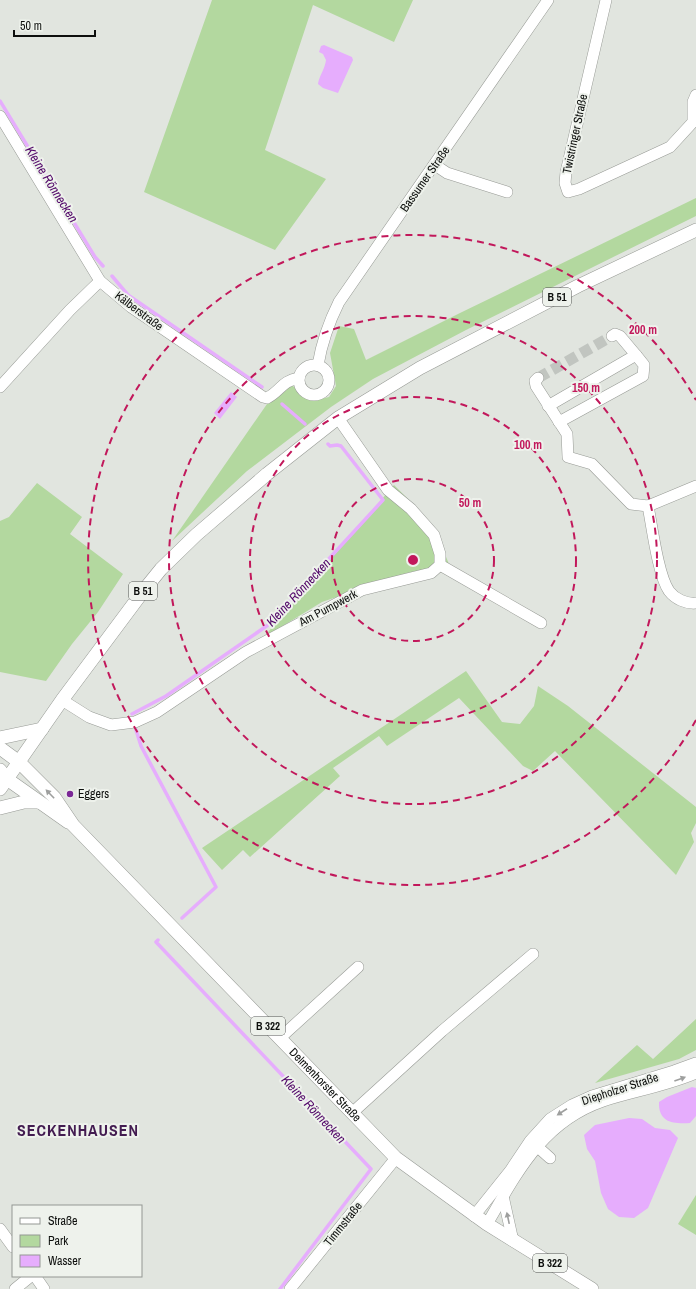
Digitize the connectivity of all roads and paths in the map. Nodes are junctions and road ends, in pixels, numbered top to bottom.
1 (548, 0) edge
2 (606, 0) edge
3 (696, 95) edge
4 (0, 116) edge
5 (695, 121) edge
6 (435, 165) junction
7 (507, 192) dead end
8 (696, 230) edge
9 (100, 281) junction
10 (612, 336) dead end
11 (636, 356) junction
12 (318, 365) junction
13 (298, 378) junction
14 (538, 378) dead end
15 (0, 387) edge
16 (548, 406) junction
17 (338, 418) junction
18 (559, 422) junction
19 (696, 486) edge
20 (648, 506) junction
21 (440, 565) junction
22 (696, 603) edge
23 (541, 623) dead end
24 (62, 700) junction
25 (42, 729) junction
26 (0, 738) edge
27 (0, 748) edge
28 (19, 762) junction
29 (2, 779) edge
30 (38, 802) junction
31 (0, 808) edge
32 (73, 825) junction
33 (532, 954) dead end
34 (358, 967) dead end
35 (280, 1038) junction
36 (696, 1063) edge
37 (696, 1073) edge
38 (352, 1113) junction
39 (533, 1143) junction
40 (396, 1158) junction
41 (550, 1158) dead end
42 (503, 1196) junction
43 (474, 1216) junction
44 (486, 1224) junction
45 (0, 1229) edge
46 (513, 1241) junction
47 (12, 1246) edge
48 (30, 1277) edge
49 (36, 1277) edge
50 (15, 1289) edge
51 (44, 1289) edge
52 (290, 1289) edge
53 (592, 1289) edge

1 - 6 street, Bassumer Straße
2 - 5 street, Twistringer Straße
3 - 5 street, Twistringer Straße
4 - 9 street, Kälberstraße
6 - 7 street
6 - 12 street, Bassumer Straße
8 - 17 main road, B 51
9 - 13 street, Kälberstraße
9 - 15 street
10 - 11 street
11 - 16 street
11 - 18 street
12 - 13 street
12 - 13 street
14 - 16 street
16 - 18 street
17 - 21 street
17 - 24 main road, B 51
18 - 20 street
19 - 20 street
20 - 22 street
21 - 23 street
21 - 24 street, Am Pumpwerk
24 - 25 main road, B 51
25 - 26 main road
25 - 28 main road, B 51
27 - 28 main road, Delmenhorster Straße / B 322
28 - 29 main road, B 51
32 -> 28 main road, Delmenhorster Straße / B 322
29 - 30 main road, Delmenhorster Straße / B 322
30 - 31 main road
30 - 32 main road, Delmenhorster Straße / B 322
32 - 35 main road, Delmenhorster Straße / B 322
33 - 38 street
34 - 35 street
35 - 38 main road, Delmenhorster Straße / B 322
36 -> 39 street, Diepholzer Straße
39 -> 37 street, Diepholzer Straße
38 - 40 main road, Delmenhorster Straße / B 322
39 - 41 street
39 - 42 street, Diepholzer Straße
39 - 43 street, Diepholzer Straße
40 - 43 main road, Delmenhorster Straße / B 322
40 - 52 street, Timmstraße
42 - 44 street, Diepholzer Straße
46 -> 42 street
43 - 44 main road, Delmenhorster Straße / B 322
44 - 46 main road, Delmenhorster Straße / B 322
45 - 47 street
46 - 53 main road, Delmenhorster Straße / B 322
48 - 50 street
49 - 51 street

